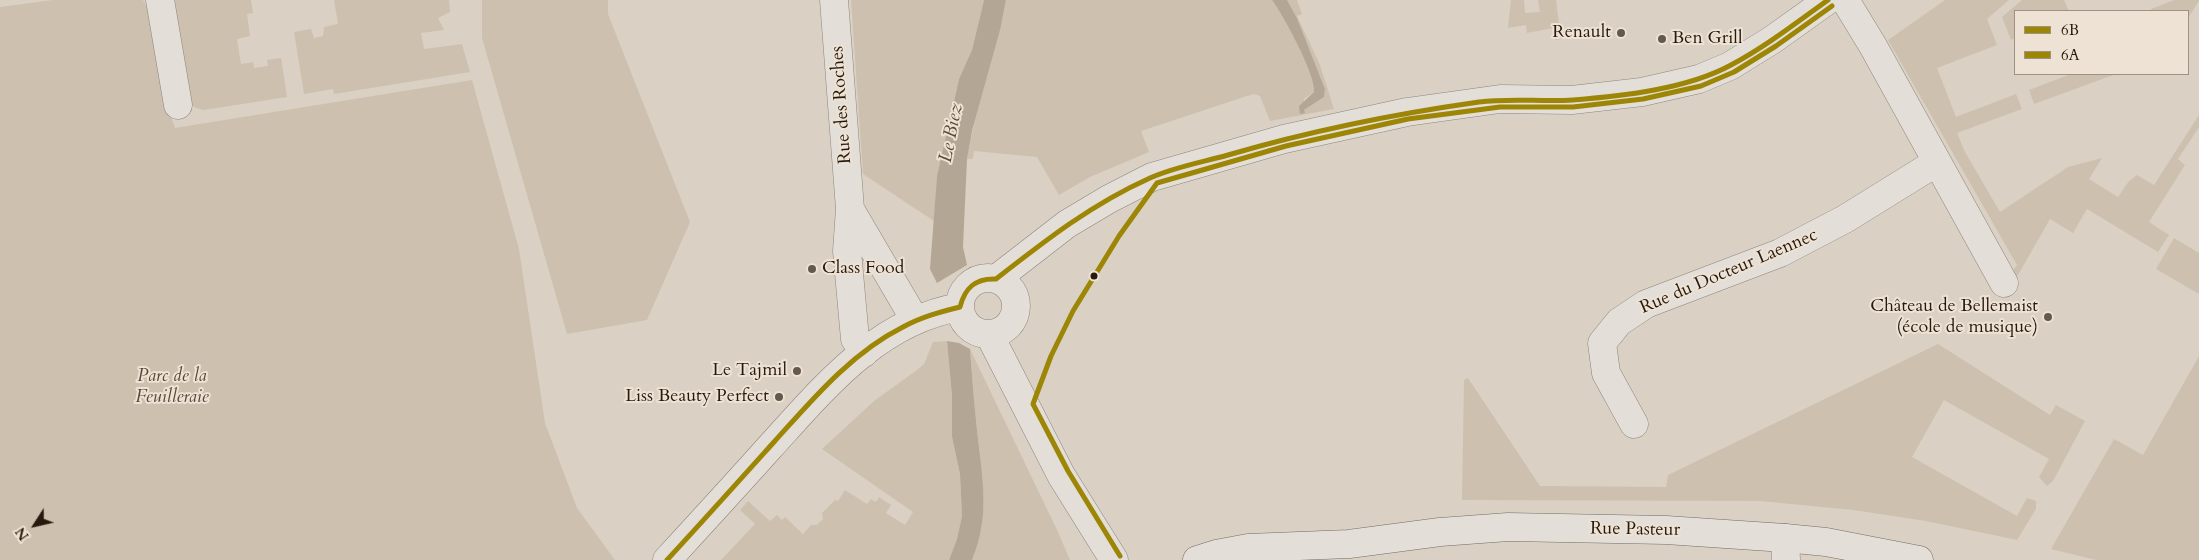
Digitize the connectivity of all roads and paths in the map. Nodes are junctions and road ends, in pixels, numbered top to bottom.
1 (160, 0) edge
2 (834, 0) edge
3 (1828, 0) edge
4 (1845, 0) edge
5 (178, 105) dead end
6 (1937, 162) junction
7 (850, 209) junction
8 (996, 279) junction
9 (2004, 283) dead end
10 (960, 307) junction
11 (915, 320) junction
12 (989, 334) junction
13 (864, 352) junction
14 (1634, 424) dead end
15 (1349, 544) junction
16 (1786, 549) edge
17 (667, 560) edge
18 (1114, 560) edge
19 (1197, 560) edge
20 (1299, 560) edge
21 (1919, 560) edge

1 - 5 street
2 - 7 street, Rue des Roches
3 - 8 street
4 - 6 street
6 - 9 street
6 - 14 street, Rue du Docteur Laennec
7 - 11 street, Rue des Roches
7 - 13 street, Rue des Roches
8 - 10 street
8 - 12 street
10 - 11 street
10 - 12 street
11 - 13 street
12 - 18 street
13 - 17 street
15 - 16 street, Rue Pasteur
15 - 19 street, Rue Pasteur
15 - 20 street, Rue Pasteur
16 - 21 street, Rue Pasteur

